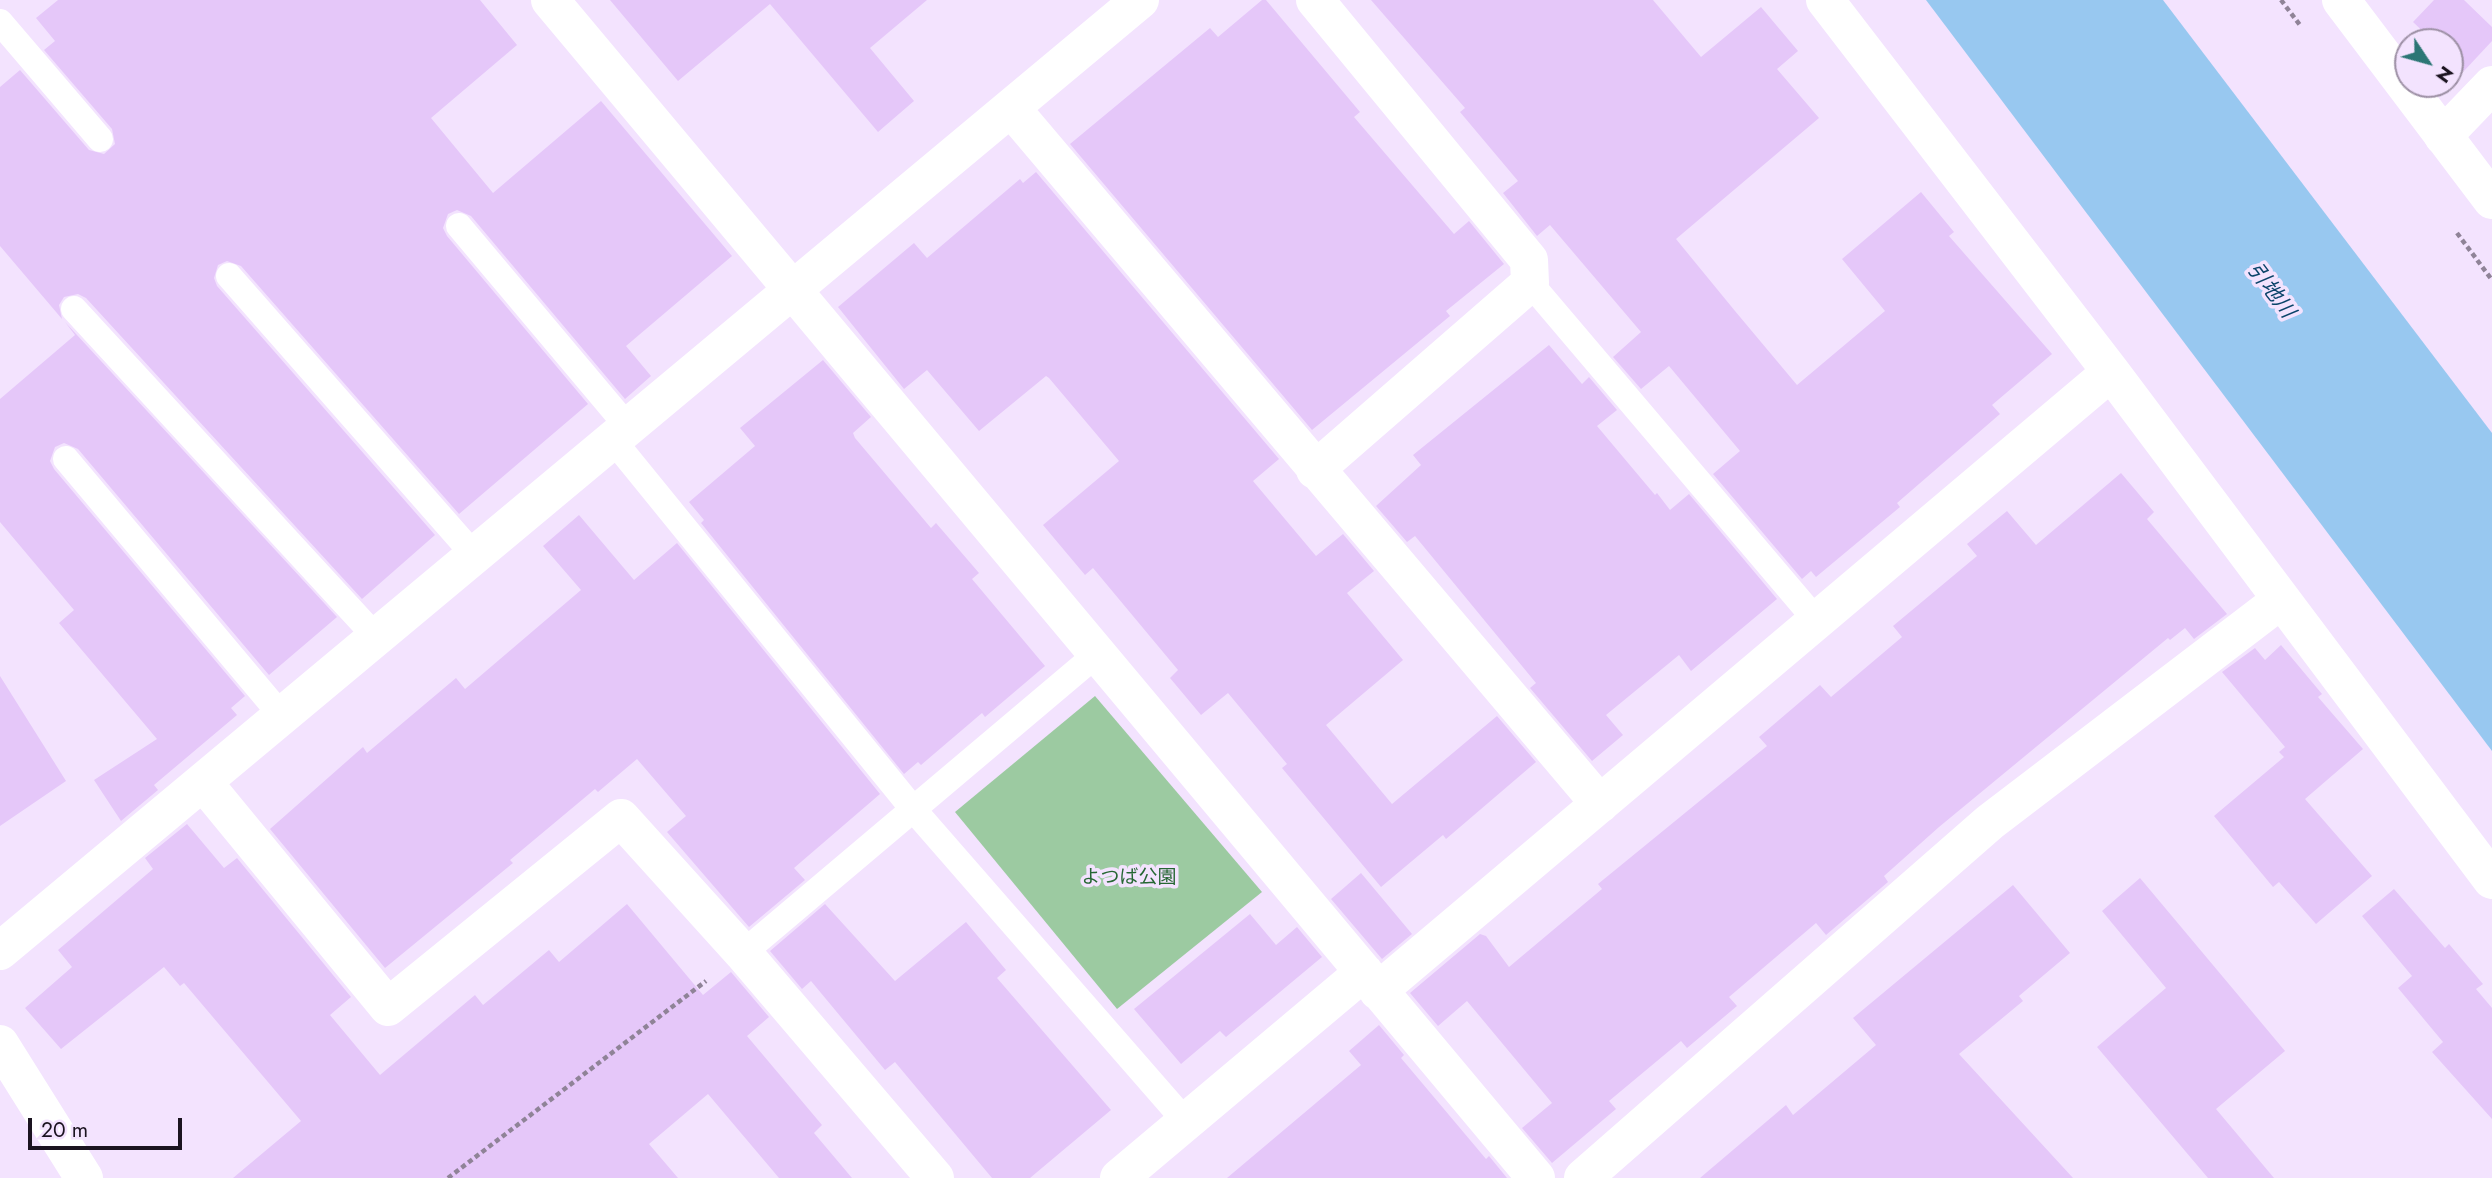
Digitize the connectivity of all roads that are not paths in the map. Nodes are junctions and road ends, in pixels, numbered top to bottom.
1 (550, 0) edge
2 (1140, 0) edge
3 (1315, 0) edge
4 (1825, 0) edge
5 (2349, 3) edge
6 (0, 22) edge
7 (2492, 85) edge
8 (1011, 108) junction
9 (2442, 136) junction
10 (100, 139) dead end
11 (2492, 200) edge
12 (459, 226) dead end
13 (229, 276) dead end
14 (1530, 283) junction
15 (792, 290) junction
16 (74, 309) dead end
17 (2111, 372) junction
18 (620, 433) junction
19 (66, 459) dead end
20 (1315, 470) junction
21 (475, 556) junction
22 (2281, 600) junction
23 (1816, 620) junction
24 (376, 637) junction
25 (1097, 654) junction
26 (282, 716) junction
27 (203, 782) junction
28 (1600, 804) junction
29 (913, 808) junction
30 (2492, 880) edge
31 (0, 951) edge
32 (743, 953) junction
33 (1371, 981) junction
34 (0, 1044) edge
35 (1186, 1122) junction
36 (84, 1178) edge
37 (935, 1178) edge
38 (1119, 1178) edge
39 (1535, 1178) edge
40 (1583, 1178) edge

1 - 15 street
2 - 8 street
3 - 14 street
4 - 17 street
5 - 9 street
6 - 10 lane
7 - 9 street
8 - 15 street
8 - 20 street
9 - 11 street
12 - 18 lane
13 - 21 lane
14 - 20 street
14 - 23 lane
15 - 18 street
15 - 25 street
16 - 24 lane
17 - 22 street
17 - 23 street
18 - 21 street
18 - 29 lane
19 - 26 lane
20 - 28 street
21 - 24 street
22 - 30 street
22 - 40 street
23 - 28 street
24 - 26 street
25 - 29 lane
25 - 33 street
26 - 27 street
27 - 31 street
27 - 32 street
28 - 33 street
29 - 32 lane
29 - 35 lane
32 - 37 street
33 - 35 street
33 - 39 street
34 - 36 street
35 - 38 street

